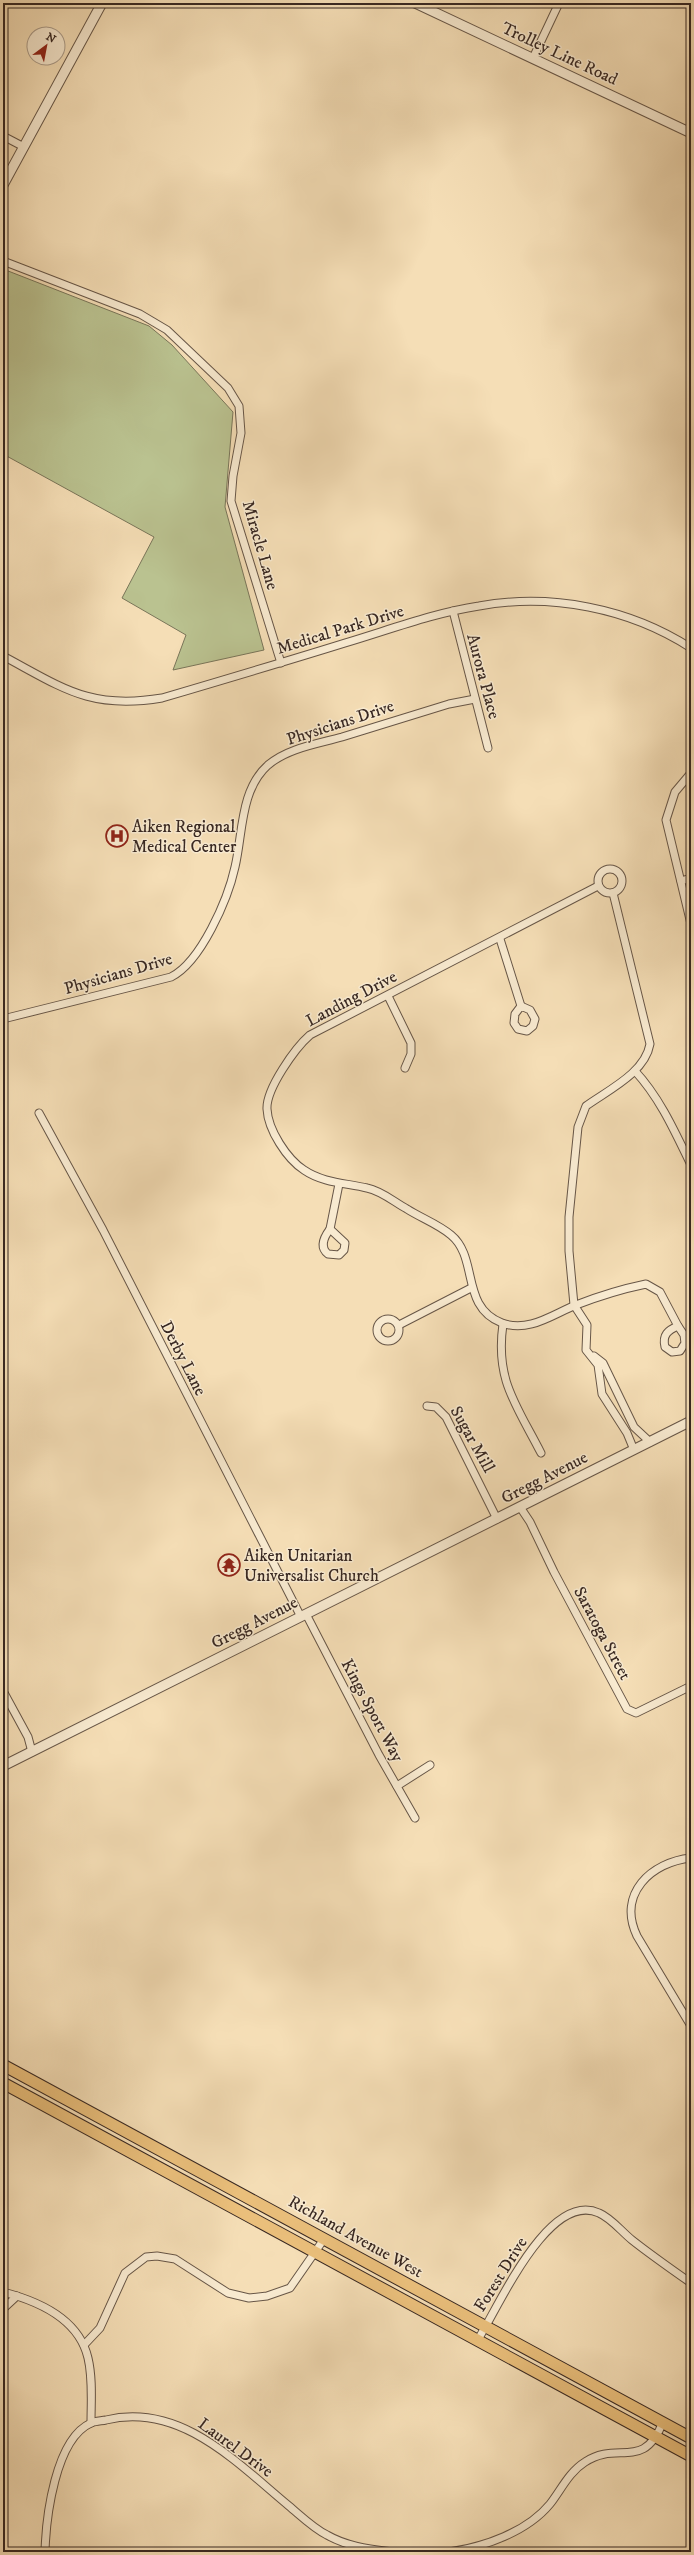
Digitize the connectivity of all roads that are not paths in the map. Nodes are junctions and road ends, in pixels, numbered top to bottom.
1 (102, 3) edge
2 (415, 3) edge
3 (559, 3) edge
4 (532, 58) junction
5 (691, 133) edge
6 (3, 136) edge
7 (24, 147) junction
8 (3, 185) edge
9 (3, 261) edge
10 (453, 611) junction
11 (691, 648) edge
12 (3, 656) edge
13 (281, 663) junction
14 (475, 699) junction
15 (488, 748) dead end
16 (691, 773) edge
17 (691, 878) edge
18 (681, 881) junction
19 (598, 886) junction
20 (613, 893) junction
21 (691, 924) edge
22 (500, 939) junction
23 (388, 996) junction
24 (521, 1006) dead end
25 (3, 1019) edge
26 (405, 1068) dead end
27 (635, 1071) junction
28 (39, 1113) dead end
29 (691, 1165) edge
30 (339, 1184) junction
31 (330, 1229) dead end
32 (471, 1288) junction
33 (574, 1305) junction
34 (503, 1324) junction
35 (400, 1325) dead end
36 (678, 1326) dead end
37 (586, 1350) junction
38 (427, 1406) dead end
39 (691, 1421) edge
40 (650, 1442) junction
41 (634, 1450) junction
42 (541, 1452) dead end
43 (520, 1507) junction
44 (497, 1519) junction
45 (304, 1615) junction
46 (691, 1686) edge
47 (3, 1691) edge
48 (32, 1752) junction
49 (430, 1765) dead end
50 (3, 1766) edge
51 (397, 1786) junction
52 (415, 1818) dead end
53 (691, 1858) edge
54 (691, 2026) edge
55 (3, 2064) edge
56 (3, 2083) edge
57 (324, 2239) junction
58 (316, 2252) junction
59 (691, 2283) edge
60 (3, 2292) edge
61 (17, 2296) junction
62 (3, 2309) edge
63 (486, 2327) junction
64 (477, 2341) junction
65 (84, 2345) junction
66 (663, 2422) junction
67 (91, 2423) junction
68 (657, 2438) junction
69 (691, 2438) edge
70 (691, 2456) edge
71 (45, 2552) edge
72 (394, 2552) edge
73 (449, 2552) edge

1 - 7 street
2 - 4 street, Trolley Line Road
3 - 4 street
4 - 5 street, Trolley Line Road
6 - 7 street
7 - 8 street
9 - 13 street, Miracle Lane
10 - 11 street, Medical Park Drive
10 - 13 street, Medical Park Drive
10 - 14 street, Aurora Place
12 - 13 street, Medical Park Drive
14 - 15 street, Aurora Place
14 - 25 street, Physicians Drive
16 - 18 street
17 - 18 street
18 - 21 street
19 - 20 street
19 - 20 street, Landing Drive
19 - 22 street, Landing Drive
20 - 27 street
22 - 23 street, Landing Drive
22 - 24 street
23 - 26 street
23 - 30 street, Landing Drive
27 - 29 street
27 - 33 street
28 - 45 street, Derby Lane
30 - 31 street
30 - 32 street, Landing Drive
32 - 34 street, Landing Drive
32 - 35 street
33 - 34 street
33 - 36 street
33 - 37 street
34 - 42 street
37 - 40 street
37 - 41 street
38 - 44 street, Sugar Mill
39 - 40 street, Gregg Avenue
40 - 41 street, Gregg Avenue
41 - 43 street, Gregg Avenue
43 - 44 street, Gregg Avenue
43 - 46 street, Saratoga Street
44 - 45 street, Gregg Avenue
45 - 48 street, Gregg Avenue
45 - 51 street, Kings Sport Way
47 - 48 street
48 - 50 street, Gregg Avenue
49 - 51 street
51 - 52 street, Kings Sport Way
53 - 54 street
55 - 57 main road, Richland Avenue West
56 - 58 main road, Richland Avenue West
57 - 58 street
57 - 63 main road, Richland Avenue West
58 - 64 main road, Richland Avenue West
58 - 65 street
59 - 63 street, Forest Drive
60 - 61 street
61 - 62 street
61 - 65 street
63 - 64 street, Forest Drive
63 - 66 main road, Richland Avenue West
64 - 68 main road, Richland Avenue West
65 - 67 street
66 - 68 street
66 - 69 main road, Richland Avenue West
67 - 71 street, Laurel Drive
67 - 72 street, Laurel Drive
68 - 70 main road, Richland Avenue West
68 - 73 street

